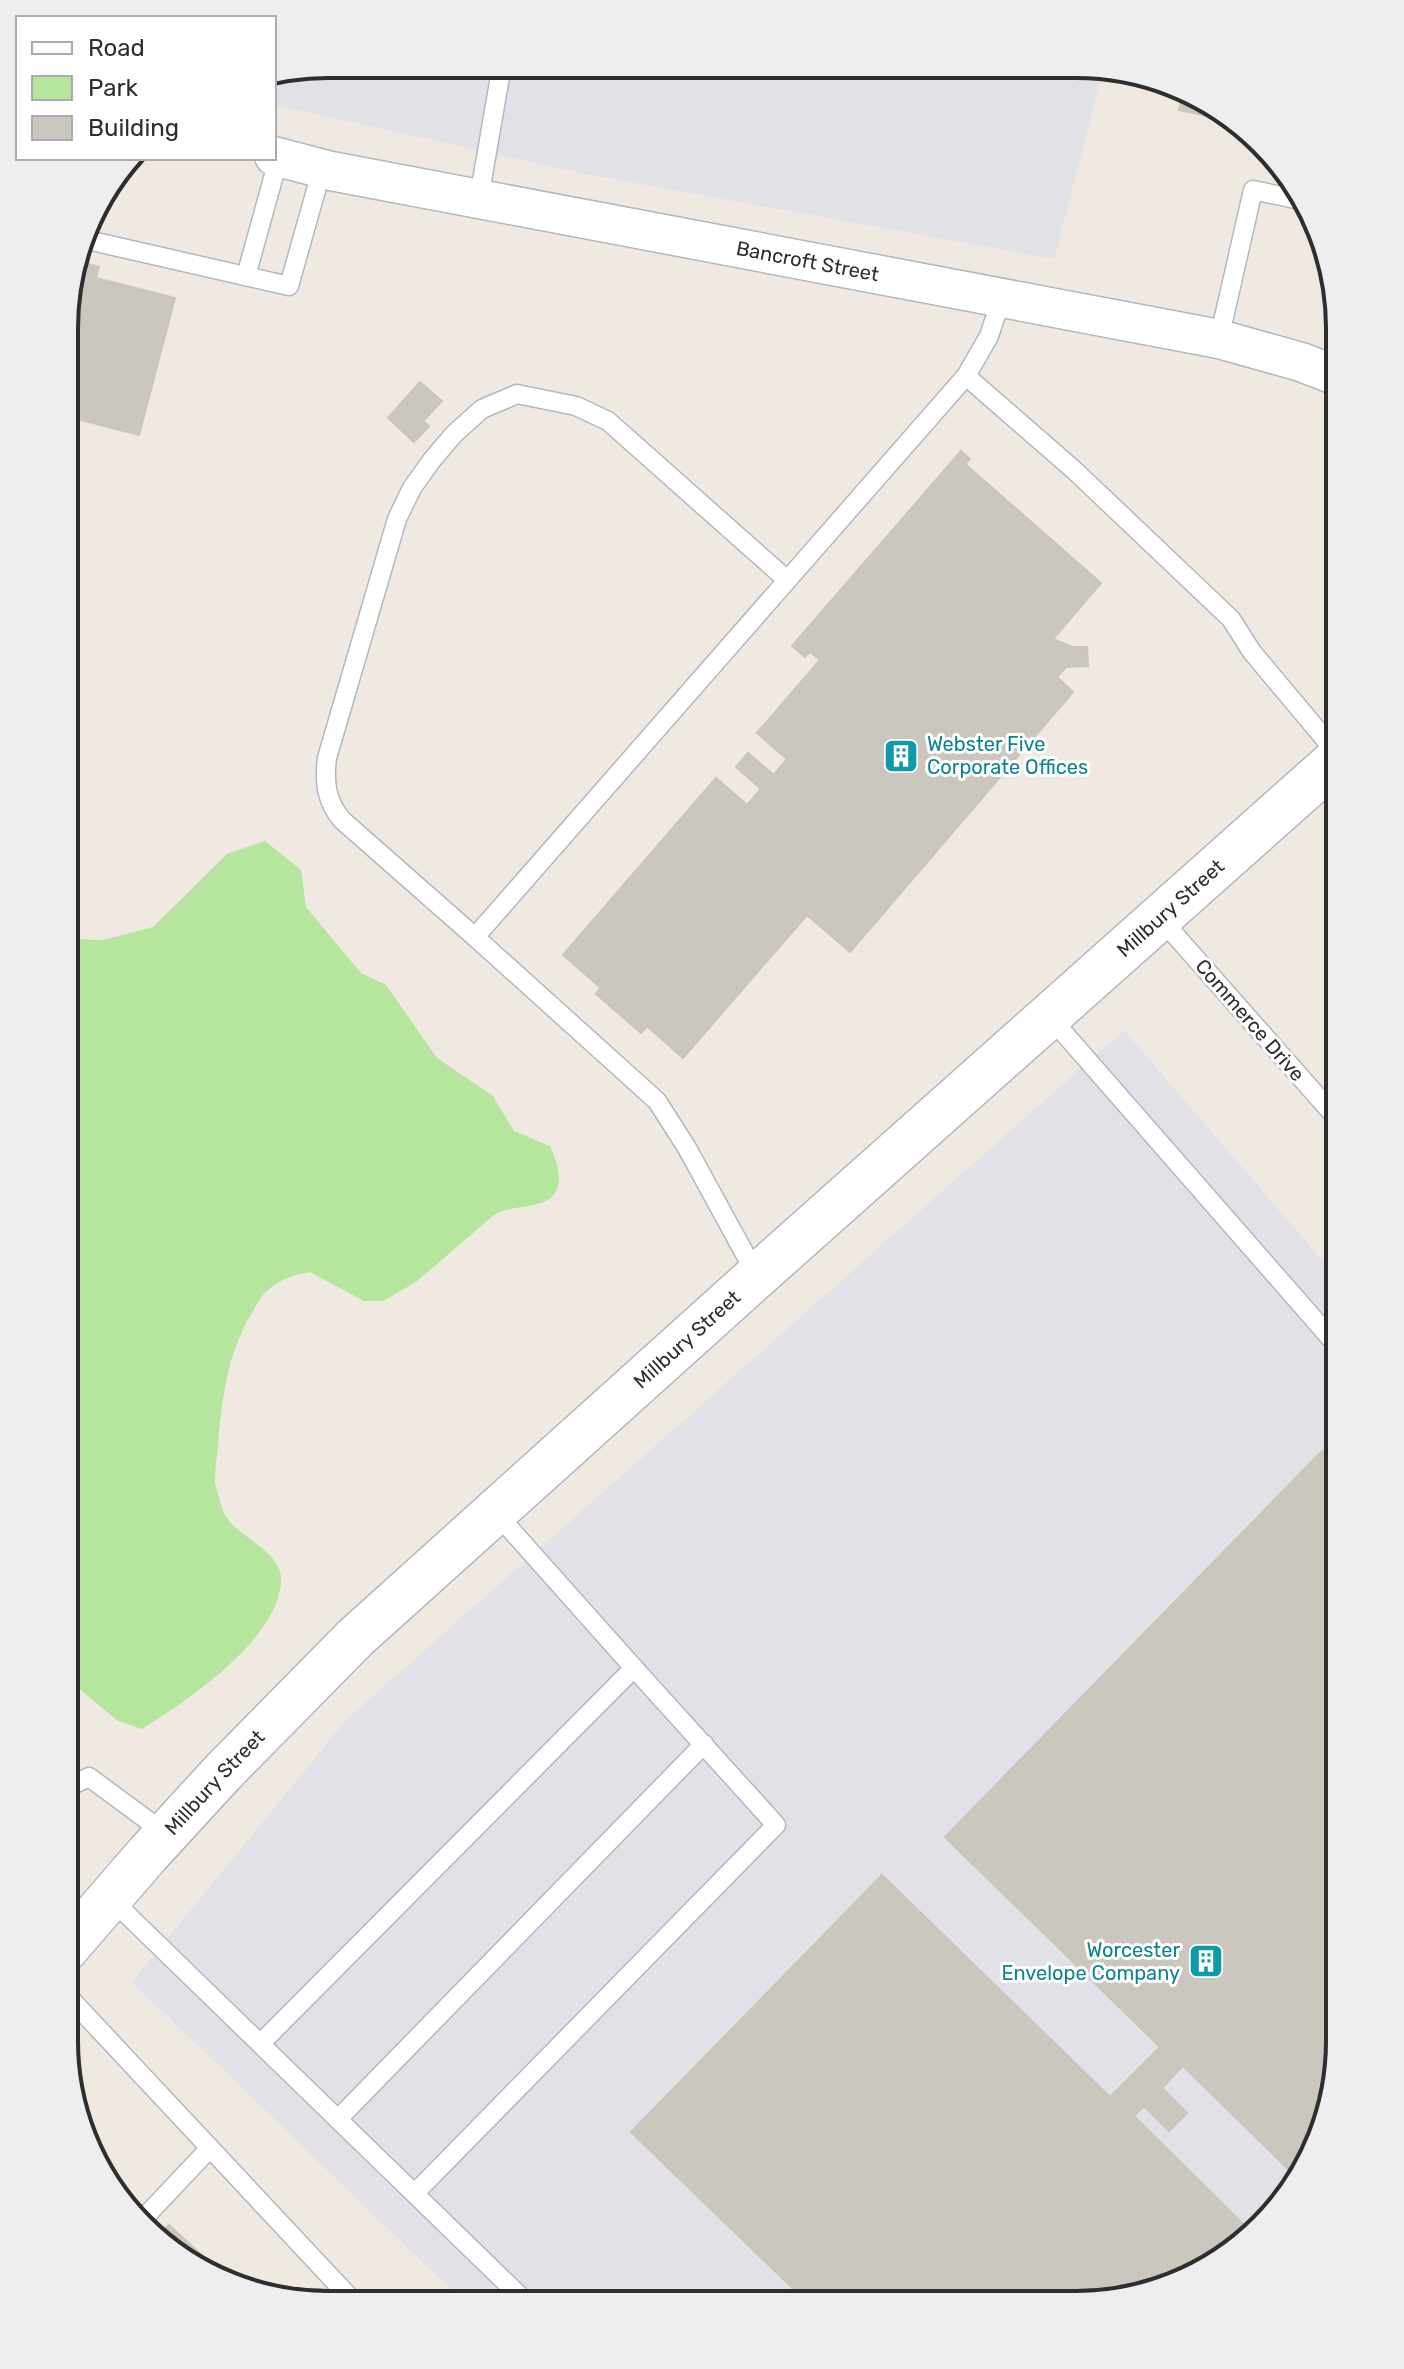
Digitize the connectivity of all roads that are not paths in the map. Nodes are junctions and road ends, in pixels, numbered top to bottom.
1 (496, 78) edge
2 (276, 157) edge
3 (275, 160) edge
4 (322, 169) junction
5 (479, 198) junction
6 (1289, 198) edge
7 (93, 241) edge
8 (246, 276) junction
9 (1002, 297) junction
10 (1219, 339) junction
11 (1326, 372) edge
12 (966, 376) junction
13 (787, 580) junction
14 (1326, 740) edge
15 (1326, 770) edge
16 (1160, 918) junction
17 (475, 937) junction
18 (1049, 1016) junction
19 (1326, 1106) edge
20 (757, 1276) junction
21 (1325, 1332) edge
22 (495, 1512) junction
23 (634, 1668) junction
24 (704, 1744) junction
25 (78, 1782) edge
26 (166, 1834) junction
27 (110, 1898) junction
28 (78, 1935) edge
29 (78, 2007) edge
30 (261, 2043) junction
31 (338, 2119) junction
32 (210, 2148) junction
33 (415, 2193) junction
34 (148, 2214) edge
35 (344, 2291) edge
36 (515, 2291) edge

1 - 5 lane
2 - 4 street, Bancroft Street
3 - 8 lane
4 - 5 street, Bancroft Street
4 - 8 lane
5 - 9 street, Bancroft Street
6 - 10 lane
7 - 8 lane
9 - 10 street, Bancroft Street
9 - 12 lane
10 - 11 street, Bancroft Street
12 - 13 lane
12 - 14 lane
13 - 17 lane
13 - 17 lane
15 - 16 street, Millbury Street
16 - 18 street, Millbury Street
16 - 19 lane, Commerce Drive
17 - 20 lane
18 - 20 street, Millbury Street
18 - 21 lane
20 - 22 street, Millbury Street
22 - 23 lane
22 - 26 street, Millbury Street
23 - 24 lane
23 - 30 lane
24 - 31 lane
24 - 33 lane
25 - 26 lane
26 - 27 street, Millbury Street
27 - 28 street, Millbury Street
27 - 30 lane
29 - 32 lane
30 - 31 lane
31 - 33 lane
32 - 34 lane
32 - 35 lane
33 - 36 lane

